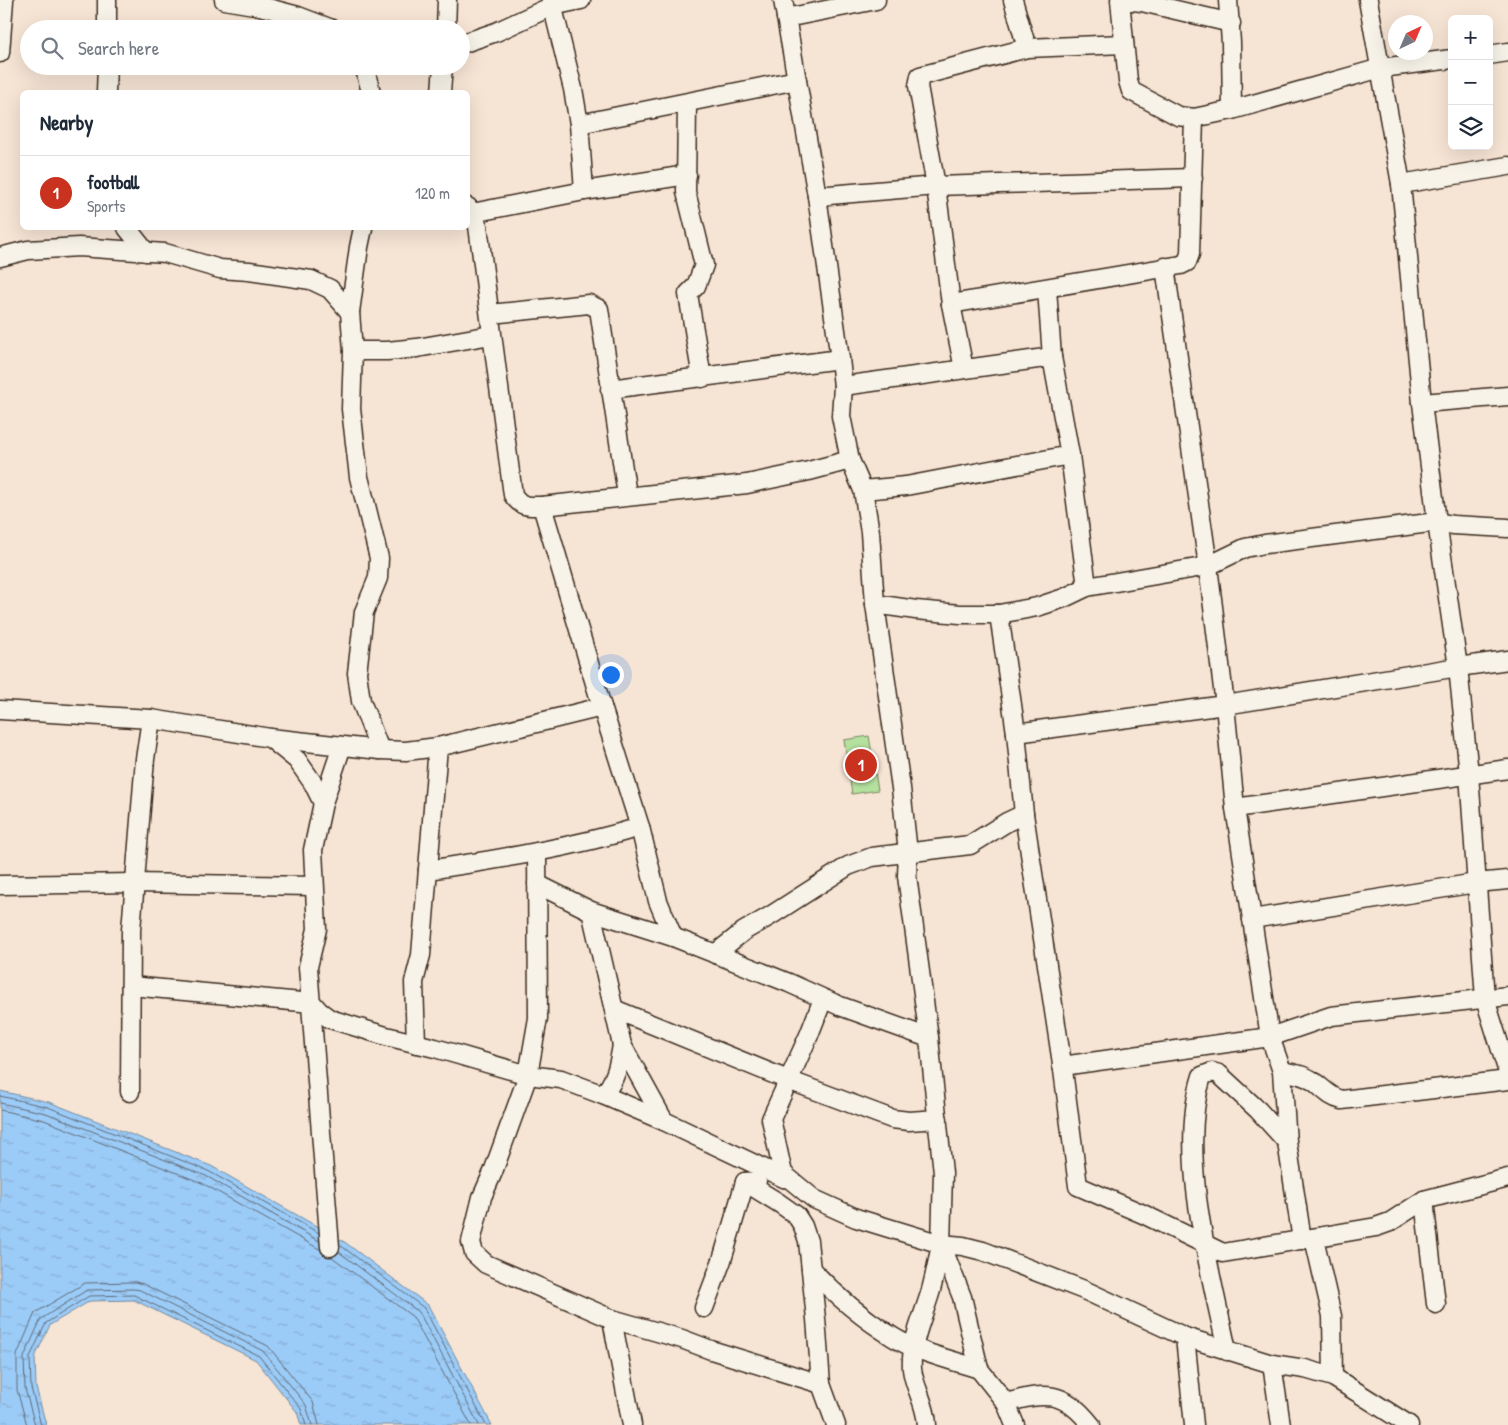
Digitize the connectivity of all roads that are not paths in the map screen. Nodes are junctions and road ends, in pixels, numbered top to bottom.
1 (4, 0) edge
2 (107, 0) edge
3 (224, 0) edge
4 (447, 0) edge
5 (581, 0) edge
6 (783, 0) edge
7 (876, 0) edge
8 (1013, 0) edge
9 (1121, 0) edge
10 (1228, 0) edge
11 (1368, 0) edge
12 (551, 3) edge
13 (786, 18) junction
14 (107, 20) edge
15 (308, 20) edge
16 (446, 20) edge
17 (1231, 23) junction
18 (0, 29) edge
19 (470, 41) edge
20 (1124, 44) junction
21 (1027, 48) junction
22 (1508, 52) edge
23 (0, 53) edge
24 (1493, 54) edge
25 (1448, 60) edge
26 (1381, 68) junction
27 (107, 75) edge
28 (366, 75) edge
29 (442, 75) edge
30 (797, 80) junction
31 (106, 90) edge
32 (370, 90) edge
33 (441, 90) edge
34 (687, 103) junction
35 (1232, 110) junction
36 (1194, 118) junction
37 (579, 124) junction
38 (1508, 166) edge
39 (687, 175) junction
40 (1193, 178) junction
41 (1400, 184) junction
42 (936, 186) junction
43 (584, 191) junction
44 (817, 196) junction
45 (470, 210) edge
46 (129, 230) edge
47 (364, 230) edge
48 (146, 252) junction
49 (0, 257) edge
50 (1165, 268) junction
51 (1047, 289) junction
52 (951, 304) junction
53 (350, 312) junction
54 (490, 314) junction
55 (491, 335) junction
56 (353, 351) junction
57 (1052, 357) junction
58 (840, 359) junction
59 (964, 369) junction
60 (702, 378) junction
61 (842, 386) junction
62 (610, 389) junction
63 (1508, 396) edge
64 (1422, 403) junction
65 (1070, 455) junction
66 (850, 460) junction
67 (863, 490) junction
68 (627, 495) junction
69 (542, 506) junction
70 (1437, 522) junction
71 (1508, 528) edge
72 (1208, 566) junction
73 (1087, 587) junction
74 (875, 604) junction
75 (999, 614) junction
76 (1508, 660) edge
77 (1458, 667) junction
78 (1225, 705) junction
79 (602, 707) junction
80 (0, 710) edge
81 (151, 718) junction
82 (1016, 733) junction
83 (270, 738) junction
84 (342, 746) junction
85 (438, 747) junction
86 (380, 750) junction
87 (1508, 769) edge
88 (1469, 774) junction
89 (323, 803) junction
90 (1235, 808) junction
91 (1024, 814) junction
92 (640, 827) junction
93 (537, 852) junction
94 (908, 853) junction
95 (428, 870) junction
96 (1508, 880) edge
97 (1476, 883) junction
98 (134, 884) junction
99 (537, 884) junction
100 (0, 885) edge
101 (314, 886) junction
102 (591, 911) junction
103 (1252, 919) junction
104 (673, 937) junction
105 (715, 954) junction
106 (131, 986) junction
107 (1508, 996) edge
108 (823, 999) junction
109 (1485, 999) junction
110 (312, 1003) junction
111 (614, 1009) junction
112 (1270, 1037) junction
113 (928, 1038) junction
114 (416, 1044) junction
115 (622, 1045) junction
116 (1062, 1066) junction
117 (1282, 1071) junction
118 (1508, 1072) edge
119 (528, 1075) junction
120 (788, 1080) junction
121 (1508, 1080) edge
122 (130, 1092) dead end
123 (603, 1094) junction
124 (938, 1119) junction
125 (664, 1121) junction
126 (1287, 1142) junction
127 (784, 1178) junction
128 (1508, 1178) edge
129 (745, 1182) junction
130 (1424, 1200) junction
131 (1308, 1239) junction
132 (941, 1244) junction
133 (1205, 1246) junction
134 (330, 1247) dead end
135 (811, 1269) junction
136 (1436, 1304) dead end
137 (704, 1308) dead end
138 (612, 1319) junction
139 (1185, 1338) junction
140 (914, 1347) junction
141 (1228, 1351) junction
142 (1272, 1364) junction
143 (979, 1369) junction
144 (1333, 1376) junction
145 (821, 1384) junction
146 (1006, 1403) junction
147 (1403, 1424) edge
148 (632, 1425) edge
149 (836, 1425) edge
150 (927, 1425) edge
151 (1015, 1425) edge
152 (1090, 1425) edge
153 (1194, 1425) edge
154 (1281, 1425) edge

1 - 18 street
2 - 14 street
3 - 15 street
4 - 16 street
5 - 12 street
6 - 13 street
7 - 13 street
8 - 21 street
9 - 17 street
9 - 20 street
10 - 17 street
11 - 26 street
12 - 19 street
12 - 37 street
13 - 30 street
17 - 35 street
18 - 23 street
20 - 21 street
20 - 36 street
21 - 42 street
22 - 24 street
25 - 26 street
26 - 35 street
26 - 41 street
27 - 31 street
28 - 32 street
29 - 33 street
30 - 34 street
30 - 44 street
34 - 37 street
34 - 39 street
35 - 36 street
36 - 40 street
37 - 43 street
38 - 41 street
39 - 43 street
39 - 60 street
40 - 42 street
40 - 50 street
41 - 64 street
42 - 44 street
42 - 52 street
43 - 45 street
44 - 58 street
45 - 54 street
46 - 48 street
47 - 53 street
48 - 49 street
48 - 53 street
50 - 51 street
50 - 72 street
51 - 52 street
51 - 57 street
52 - 59 street
53 - 56 street
54 - 55 street
54 - 62 street
55 - 56 street
55 - 69 street
56 - 86 street
57 - 59 street
57 - 65 street
58 - 60 street
58 - 61 street
59 - 61 street
60 - 62 street
61 - 66 street
62 - 68 street
63 - 64 street
64 - 70 street
65 - 67 street
65 - 73 street
66 - 67 street
66 - 68 street
67 - 74 street
68 - 69 street
69 - 79 street
70 - 71 street
70 - 72 street
70 - 77 street
72 - 73 street
72 - 78 street
73 - 75 street
74 - 75 street
74 - 94 street
75 - 82 street
76 - 77 street
77 - 78 street
77 - 88 street
78 - 82 street
78 - 90 street
79 - 85 street
79 - 92 street
80 - 81 street
81 - 83 street
81 - 98 street
82 - 91 street
83 - 84 street
83 - 89 street
84 - 86 street
84 - 89 street
85 - 86 street
85 - 95 street
87 - 88 street
88 - 90 street
88 - 97 street
89 - 101 street
90 - 103 street
91 - 94 street
91 - 116 street
92 - 93 street
92 - 104 street
93 - 95 street
93 - 99 street
94 - 105 street
94 - 113 street
95 - 114 street
96 - 97 street
97 - 103 street
97 - 109 street
98 - 100 street
98 - 101 street
98 - 106 street
99 - 102 street
99 - 119 street
101 - 110 street
102 - 104 street
102 - 111 street
103 - 112 street
104 - 105 street
105 - 108 street
106 - 110 street
106 - 122 street
107 - 109 street
108 - 113 street
108 - 120 street
109 - 112 street
109 - 118 street
110 - 114 street
110 - 134 street
111 - 115 street
111 - 120 street
112 - 116 street
112 - 117 street
113 - 124 street
114 - 119 street
115 - 123 street
115 - 125 street
116 - 133 street
117 - 121 street
117 - 126 street
119 - 123 street
119 - 138 street
120 - 124 street
120 - 127 street
123 - 125 street
124 - 132 street
125 - 127 street
126 - 131 street
126 - 133 street
127 - 129 street
127 - 132 street
128 - 130 street
129 - 135 street
129 - 137 street
130 - 131 street
130 - 136 street
131 - 133 street
131 - 144 street
132 - 139 street
132 - 140 street
132 - 143 street
133 - 141 street
135 - 140 street
135 - 145 street
138 - 145 street
138 - 148 street
139 - 141 street
139 - 153 street
140 - 143 street
140 - 150 street
141 - 142 street
142 - 144 street
142 - 154 street
143 - 146 street
144 - 147 street
145 - 149 street
146 - 151 street
146 - 152 street

